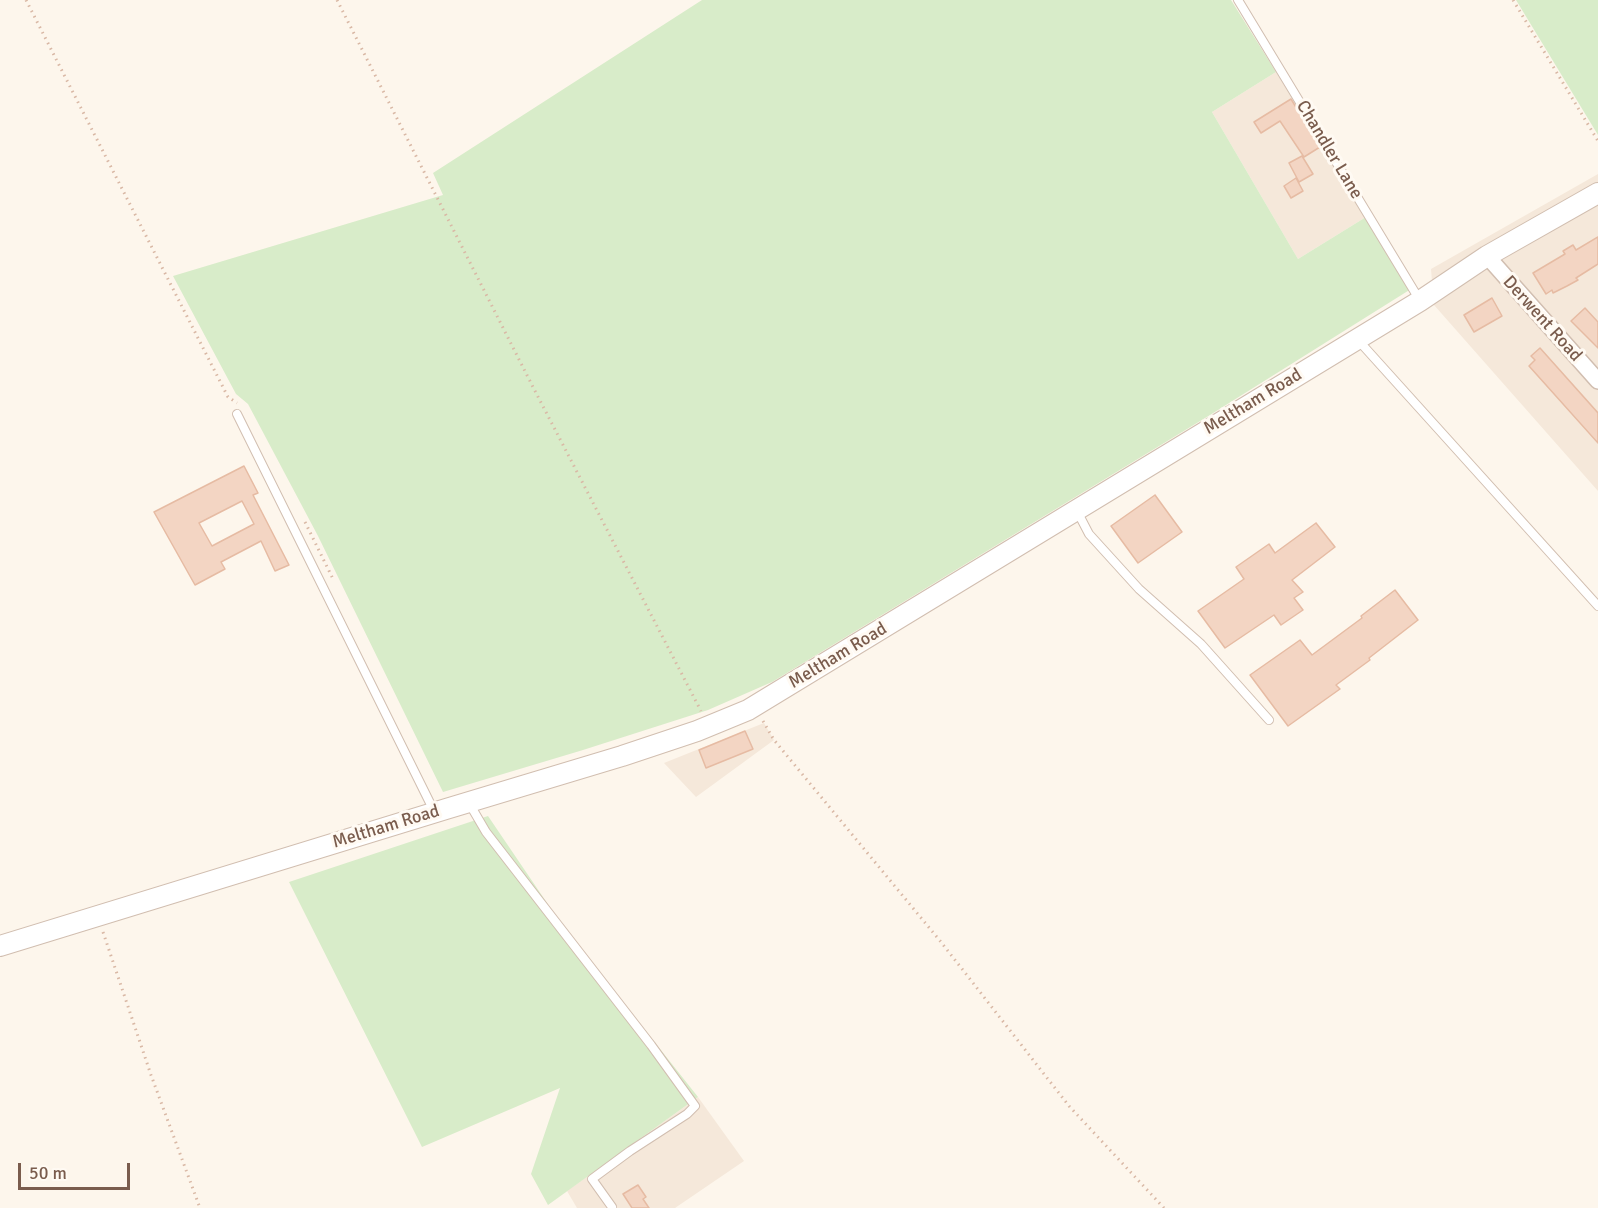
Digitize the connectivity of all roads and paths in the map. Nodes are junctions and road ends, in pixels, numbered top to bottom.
1 (337, 0) edge
2 (1238, 0) edge
3 (1513, 0) edge
4 (1598, 141) edge
5 (1598, 193) edge
6 (1487, 256) junction
7 (1419, 301) junction
8 (1357, 339) junction
9 (1598, 381) edge
10 (237, 414) dead end
11 (1077, 510) junction
12 (1598, 606) edge
13 (755, 706) junction
14 (1269, 720) dead end
15 (709, 726) junction
16 (469, 803) junction
17 (435, 812) junction
18 (97, 917) junction
19 (0, 946) edge
20 (612, 1207) edge
21 (200, 1208) edge
22 (1164, 1208) edge

1 - 15 path
2 - 7 lane, Chandler Lane
3 - 4 path
5 - 6 street, Meltham Road
6 - 7 street, Meltham Road
6 - 9 street, Derwent Road
7 - 8 street, Meltham Road
8 - 11 street, Meltham Road
8 - 12 lane
10 - 17 lane
11 - 13 street, Meltham Road
11 - 14 lane
13 - 15 street, Meltham Road
13 - 22 path
15 - 16 street, Meltham Road
16 - 17 street, Meltham Road
16 - 20 lane
17 - 18 street, Meltham Road
18 - 19 street, Meltham Road
18 - 21 path

